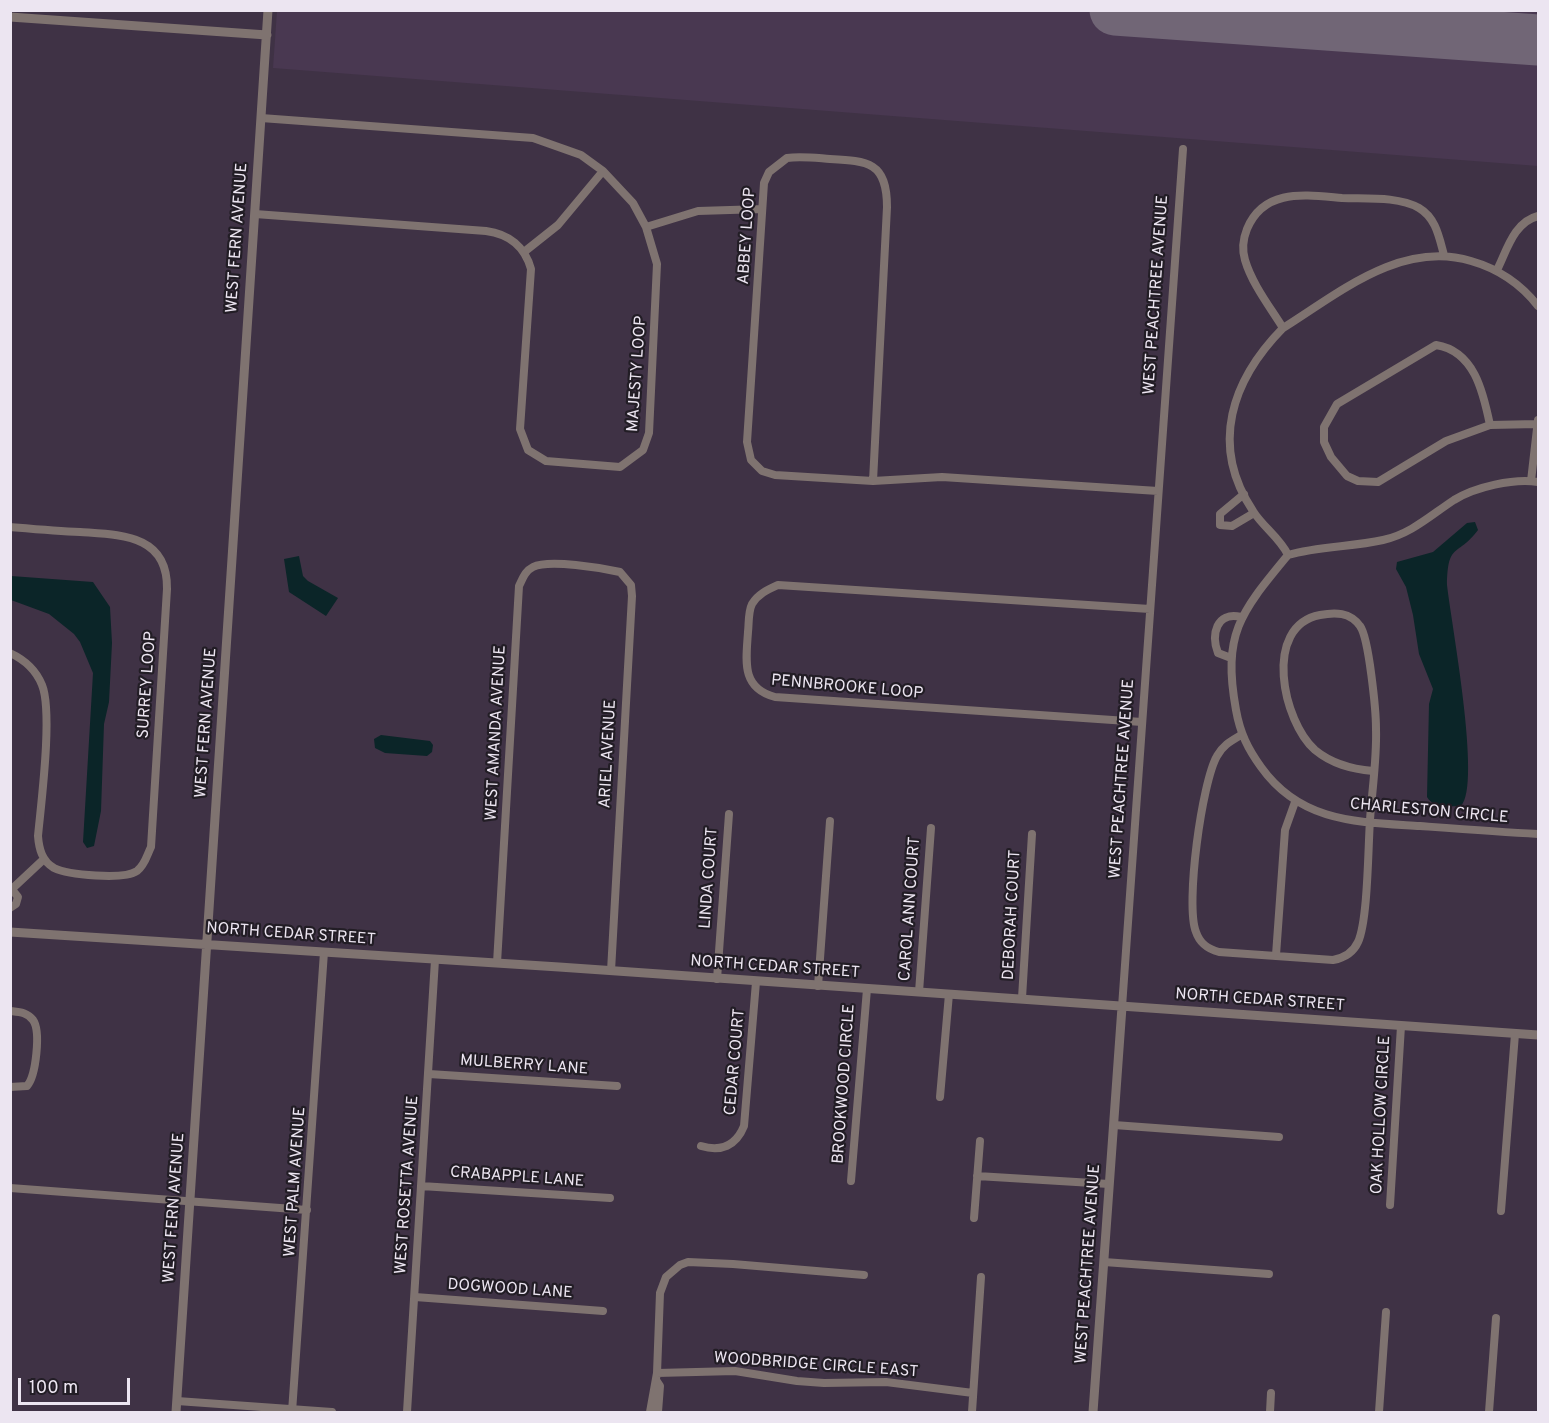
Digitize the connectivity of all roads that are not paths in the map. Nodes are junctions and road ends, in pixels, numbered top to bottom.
1 (268, 10) edge
2 (10, 17) edge
3 (267, 35) junction
4 (261, 118) junction
5 (1183, 148) dead end
6 (603, 171) junction
7 (762, 209) junction
8 (255, 214) junction
9 (1539, 216) edge
10 (646, 227) junction
11 (524, 252) junction
12 (1444, 255) junction
13 (1497, 270) junction
14 (1539, 306) edge
15 (1283, 328) junction
16 (1538, 422) edge
17 (1490, 424) junction
18 (873, 481) junction
19 (1535, 481) edge
20 (1158, 491) junction
21 (1244, 494) junction
22 (1254, 513) junction
23 (10, 527) edge
24 (1287, 555) junction
25 (590, 568) joint
26 (1150, 609) junction
27 (1241, 617) junction
28 (10, 653) edge
29 (1231, 658) junction
30 (1142, 722) junction
31 (1241, 735) junction
32 (1373, 771) junction
33 (1295, 802) junction
34 (729, 814) dead end
35 (830, 821) dead end
36 (1370, 823) junction
37 (931, 828) dead end
38 (1032, 834) dead end
39 (1539, 834) edge
40 (44, 859) junction
41 (12, 887) edge
42 (10, 908) edge
43 (10, 932) edge
44 (207, 945) junction
45 (324, 952) junction
46 (1276, 955) junction
47 (435, 960) junction
48 (497, 963) junction
49 (611, 971) junction
50 (717, 979) junction
51 (756, 981) junction
52 (818, 986) junction
53 (867, 988) junction
54 (919, 992) junction
55 (949, 994) junction
56 (1022, 998) junction
57 (1122, 1006) junction
58 (10, 1011) edge
59 (1401, 1026) junction
60 (1515, 1034) junction
61 (1539, 1035) edge
62 (429, 1074) junction
63 (617, 1086) dead end
64 (10, 1087) edge
65 (940, 1097) dead end
66 (1113, 1125) junction
67 (1278, 1137) dead end
68 (980, 1141) dead end
69 (701, 1146) dead end
70 (977, 1176) junction
71 (851, 1181) dead end
72 (1109, 1184) junction
73 (421, 1186) junction
74 (10, 1188) edge
75 (610, 1198) dead end
76 (190, 1202) junction
77 (1390, 1204) dead end
78 (307, 1210) junction
79 (1502, 1211) dead end
80 (974, 1218) dead end
81 (1104, 1262) junction
82 (1269, 1274) dead end
83 (864, 1275) dead end
84 (981, 1277) dead end
85 (415, 1297) junction
86 (603, 1311) dead end
87 (1386, 1312) dead end
88 (1496, 1318) dead end
89 (657, 1377) junction
90 (972, 1393) junction
91 (1271, 1393) dead end
92 (177, 1401) junction
93 (292, 1411) edge
94 (177, 1413) edge
95 (332, 1413) edge
96 (407, 1413) edge
97 (650, 1413) edge
98 (658, 1413) edge
99 (972, 1413) edge
100 (1093, 1413) edge
101 (1270, 1413) edge
102 (1379, 1413) edge
103 (1489, 1413) edge

1 - 3 street, WEST FERN AVENUE
2 - 3 street
3 - 4 street, WEST FERN AVENUE
4 - 6 street, MAJESTY LOOP
4 - 8 street, WEST FERN AVENUE
5 - 20 street, WEST PEACHTREE AVENUE
6 - 10 street, MAJESTY LOOP
6 - 11 street
7 - 10 street
7 - 18 street, ABBEY LOOP
7 - 18 street, ABBEY LOOP
8 - 11 street
8 - 44 street, WEST FERN AVENUE
9 - 13 street
10 - 11 street, MAJESTY LOOP
12 - 13 street
12 - 15 street
12 - 15 street
13 - 14 street
15 - 21 street
16 - 17 street
16 - 19 street
17 - 17 street
18 - 20 street, ABBEY LOOP
19 - 24 street
20 - 26 street, WEST PEACHTREE AVENUE
21 - 22 street
21 - 22 street
22 - 24 street
23 - 40 street, SURREY LOOP
24 - 27 street, CHARLESTON CIRCLE
25 - 48 street, WEST AMANDA AVENUE
25 - 49 street, ARIEL AVENUE
26 - 30 street, WEST PEACHTREE AVENUE
26 - 30 street, PENNBROOKE LOOP
27 - 29 street, CHARLESTON CIRCLE
27 - 29 street
28 - 40 street
29 - 31 street, CHARLESTON CIRCLE
30 - 57 street, WEST PEACHTREE AVENUE
31 - 33 street, CHARLESTON CIRCLE
31 - 46 street
32 - 32 street
32 - 36 street
33 - 36 street, CHARLESTON CIRCLE
33 - 46 street
34 - 50 street, LINDA COURT
35 - 52 street
36 - 39 street, CHARLESTON CIRCLE
36 - 46 street
37 - 54 street, CAROL ANN COURT
38 - 56 street, DEBORAH COURT
40 - 41 street
41 - 42 street
43 - 44 street, NORTH CEDAR STREET
44 - 45 street, NORTH CEDAR STREET
44 - 76 street, WEST FERN AVENUE
45 - 47 street, NORTH CEDAR STREET
45 - 78 street, WEST PALM AVENUE
47 - 48 street, NORTH CEDAR STREET
47 - 62 street, WEST ROSETTA AVENUE
48 - 49 street, NORTH CEDAR STREET
49 - 50 street, NORTH CEDAR STREET
50 - 51 street, NORTH CEDAR STREET
51 - 52 street, NORTH CEDAR STREET
51 - 69 street, CEDAR COURT
52 - 53 street, NORTH CEDAR STREET
53 - 54 street, NORTH CEDAR STREET
53 - 71 street, BROOKWOOD CIRCLE
54 - 55 street, NORTH CEDAR STREET
55 - 56 street, NORTH CEDAR STREET
55 - 65 street
56 - 57 street, NORTH CEDAR STREET
57 - 59 street, NORTH CEDAR STREET
57 - 66 street, WEST PEACHTREE AVENUE
58 - 64 street
59 - 60 street, NORTH CEDAR STREET
59 - 77 street, OAK HOLLOW CIRCLE
60 - 61 street, NORTH CEDAR STREET
60 - 79 street
62 - 63 street, MULBERRY LANE
62 - 73 street, WEST ROSETTA AVENUE
66 - 67 street
66 - 72 street, WEST PEACHTREE AVENUE
68 - 70 street
70 - 72 street
70 - 80 street
72 - 81 street, WEST PEACHTREE AVENUE
73 - 75 street, CRABAPPLE LANE
73 - 85 street, WEST ROSETTA AVENUE
74 - 76 street
76 - 78 street
76 - 92 street, WEST FERN AVENUE
78 - 93 street, WEST PALM AVENUE
81 - 82 street
81 - 100 street, WEST PEACHTREE AVENUE
83 - 89 street
84 - 90 street
85 - 86 street, DOGWOOD LANE
85 - 96 street, WEST ROSETTA AVENUE
87 - 102 street
88 - 103 street
89 - 90 street, WOODBRIDGE CIRCLE EAST
89 - 97 street
89 - 98 street
90 - 99 street
91 - 101 street
92 - 93 street
92 - 94 street, WEST FERN AVENUE
93 - 95 street

